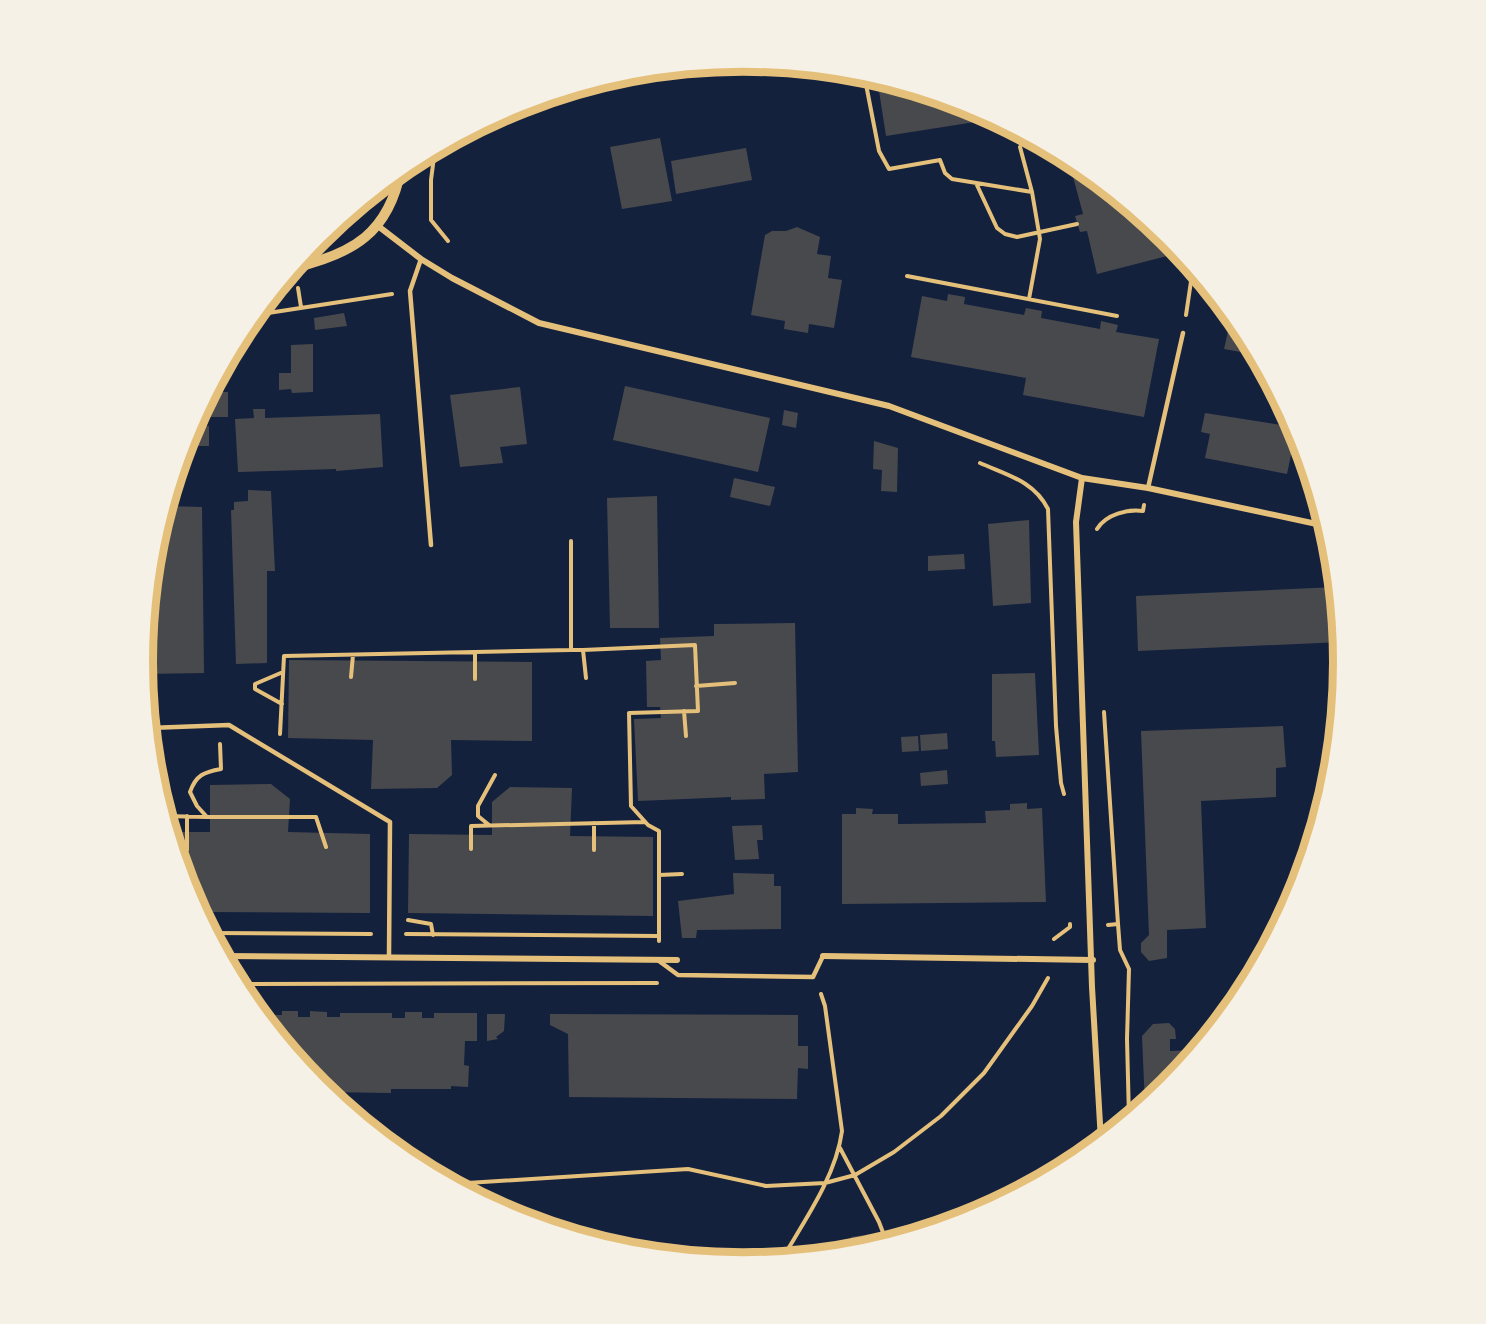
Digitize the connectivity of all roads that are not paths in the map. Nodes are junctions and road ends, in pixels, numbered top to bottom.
1 (397, 184) edge
2 (378, 226) junction
3 (421, 259) junction
4 (307, 264) edge
5 (1183, 333) road end
6 (1082, 478) junction
7 (1148, 488) junction
8 (1317, 524) edge
9 (431, 544) dead end
10 (157, 728) edge
11 (231, 956) edge
12 (389, 956) junction
13 (823, 956) joint
14 (677, 960) dead end
15 (1093, 960) junction
16 (659, 961) junction
17 (1101, 1131) edge

1 - 2 street
2 - 3 street
2 - 4 street
3 - 6 street
3 - 9 lane
5 - 7 lane
6 - 7 street
6 - 15 street
7 - 8 street
10 - 12 lane
11 - 12 street
12 - 16 street
13 - 15 street
13 - 16 lane
14 - 16 street
15 - 17 street

